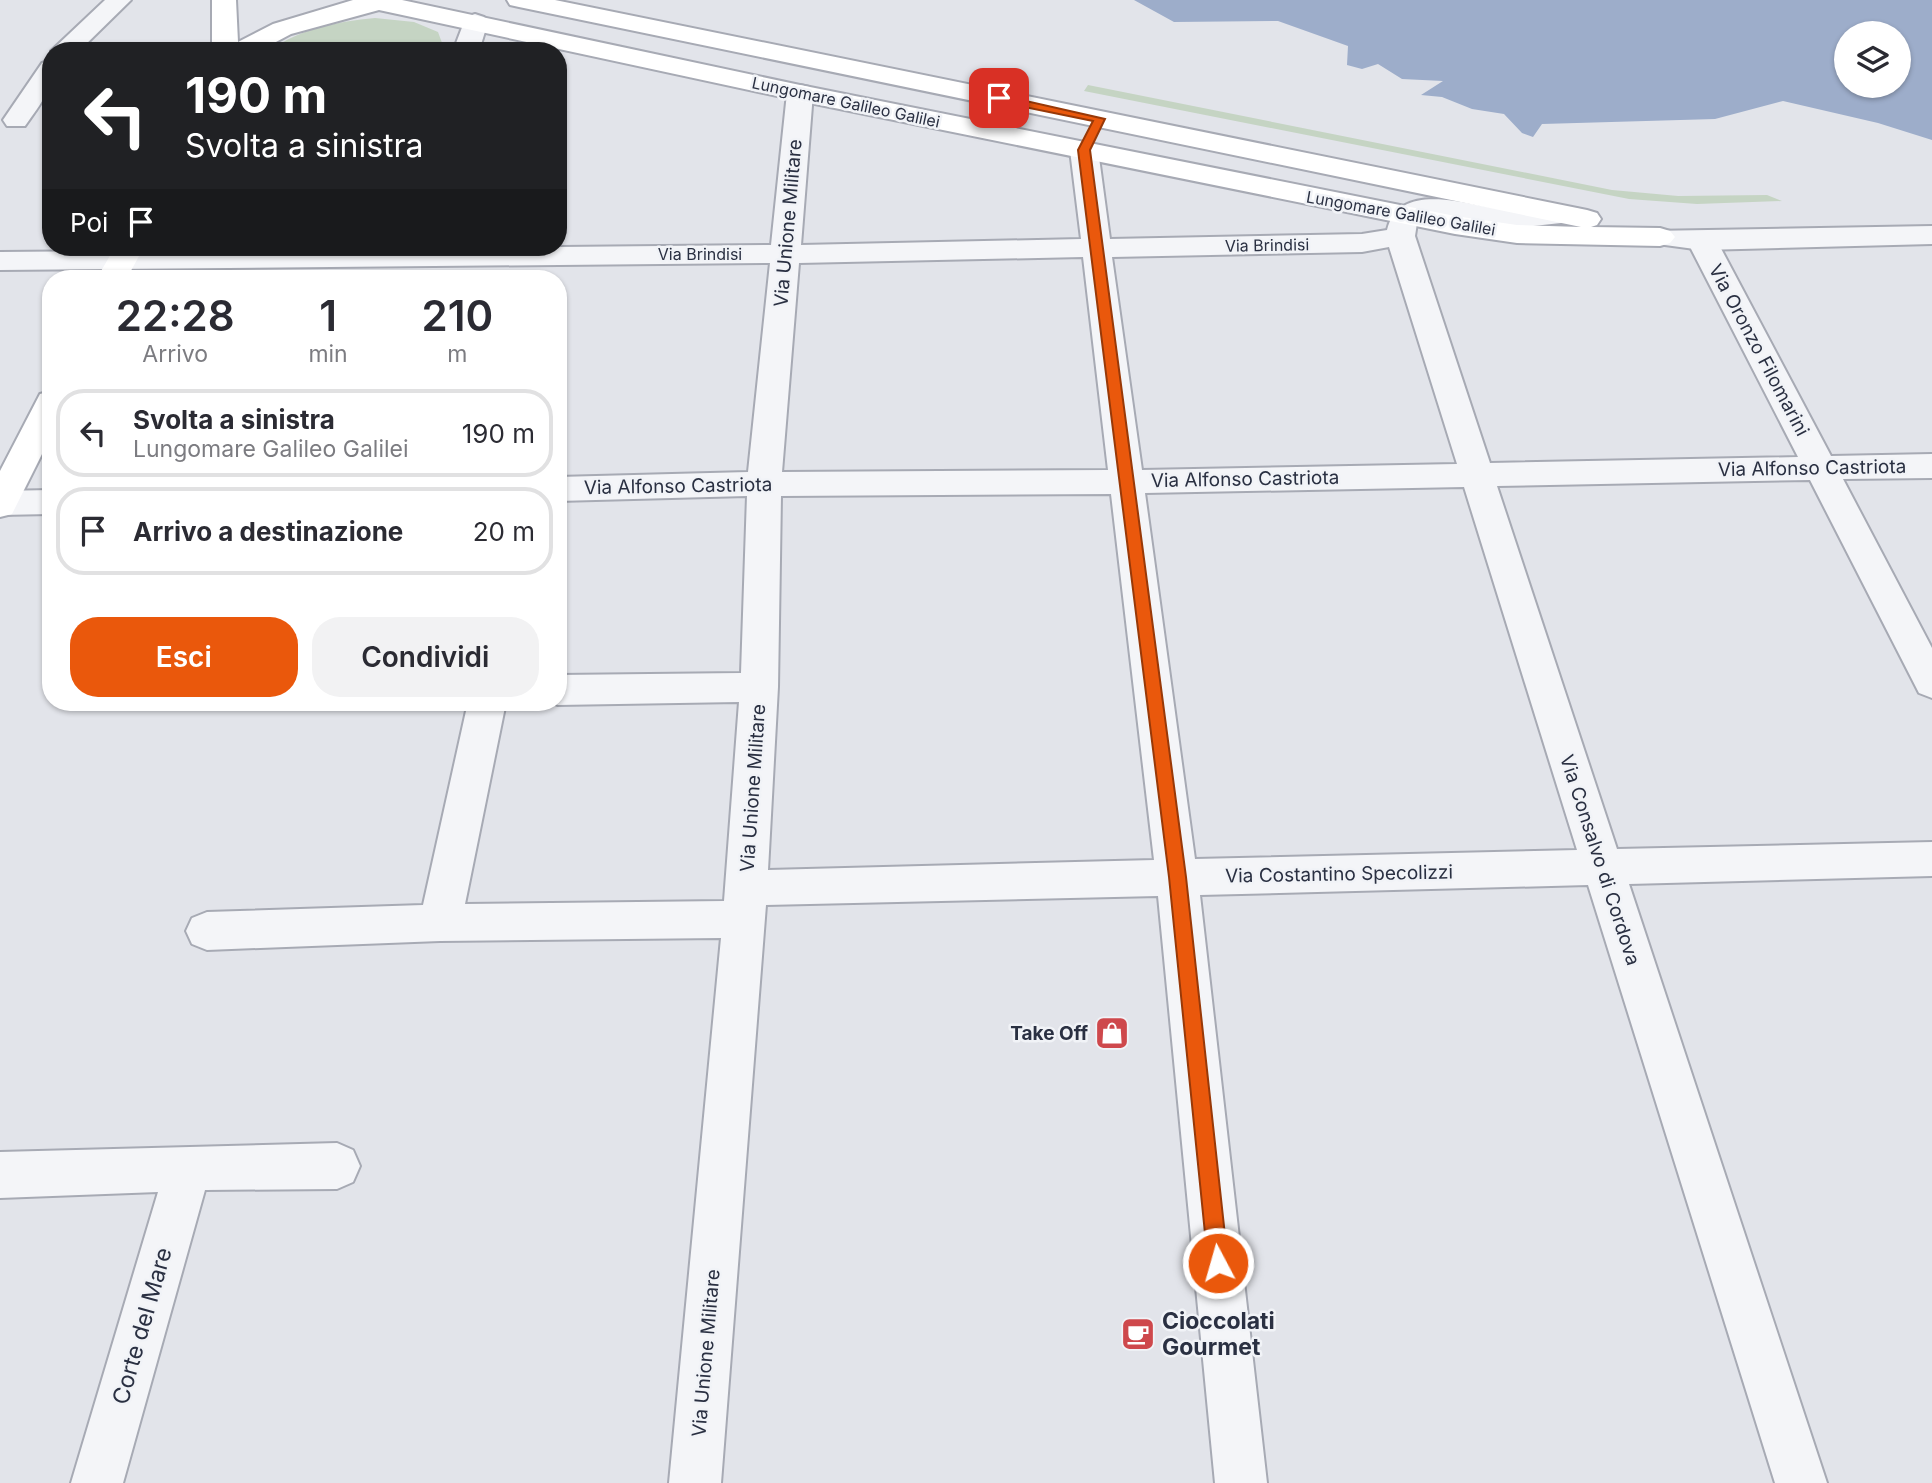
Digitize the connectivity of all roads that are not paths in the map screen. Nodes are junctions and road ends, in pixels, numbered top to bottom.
1 (119, 0) edge
2 (224, 0) edge
3 (519, 0) edge
4 (371, 1) edge
5 (269, 11) dead end
6 (475, 22) junction
7 (74, 42) edge
8 (225, 42) edge
9 (241, 42) edge
10 (257, 42) edge
11 (469, 42) edge
12 (567, 42) edge
13 (567, 42) edge
14 (826, 63) junction
15 (42, 79) edge
16 (800, 93) junction
17 (8, 120) edge
18 (42, 120) edge
19 (1092, 135) junction
20 (1268, 154) junction
21 (1251, 185) junction
22 (1569, 215) junction
23 (1403, 226) junction
24 (1932, 235) edge
25 (1660, 237) junction
26 (1702, 241) junction
27 (1096, 248) junction
28 (567, 252) edge
29 (784, 254) junction
30 (358, 256) edge
31 (0, 261) edge
32 (121, 262) edge
33 (256, 268) edge
34 (42, 420) edge
35 (1932, 466) edge
36 (1821, 467) junction
37 (1474, 474) junction
38 (1125, 482) junction
39 (764, 484) junction
40 (567, 489) edge
41 (42, 502) edge
42 (0, 504) edge
43 (1932, 683) edge
44 (759, 687) junction
45 (567, 690) edge
46 (485, 711) edge
47 (1932, 859) edge
48 (1602, 867) junction
49 (1177, 877) junction
50 (745, 904) junction
51 (440, 923) junction
52 (207, 931) dead end
53 (337, 1166) dead end
54 (188, 1168) junction
55 (0, 1175) edge
56 (97, 1483) edge
57 (695, 1483) edge
58 (1241, 1483) edge
59 (1801, 1483) edge

1 - 7 street
2 - 8 main road
3 - 14 main road, Lungomare Galileo Galilei
4 - 6 main road, Lungomare Galileo Galilei
4 - 10 main road
5 - 9 main road
6 - 11 street
6 - 12 main road, Lungomare Galileo Galilei
13 - 16 main road, Lungomare Galileo Galilei
14 - 16 main road
14 - 19 main road, Lungomare Galileo Galilei
15 - 17 street
16 - 19 main road, Lungomare Galileo Galilei
16 - 29 street, Via Unione Militare
17 - 18 street
19 - 20 main road, Lungomare Galileo Galilei
19 - 21 main road, Lungomare Galileo Galilei
19 - 27 street
20 - 21 main road
20 - 22 main road, Lungomare Galileo Galilei
21 - 23 main road, Lungomare Galileo Galilei
22 - 23 street, Via Brindisi
22 - 25 main road, Lungomare Galileo Galilei
23 - 25 main road, Lungomare Galileo Galilei
23 - 27 street, Via Brindisi
23 - 37 street, Via Consalvo di Cordova
24 - 26 street, Lungomare Galileo Galilei
25 - 26 street, Lungomare Galileo Galilei
26 - 36 street, Via Oronzo Filomarini
27 - 29 street, Via Brindisi
27 - 38 street
28 - 29 street, Via Brindisi
29 - 39 street, Via Unione Militare
30 - 33 street, Via Brindisi
31 - 32 street, Via Brindisi
32 - 33 street, Via Brindisi
34 - 42 main road
35 - 36 street, Via Alfonso Castriota
36 - 37 street, Via Alfonso Castriota
36 - 43 street, Via Oronzo Filomarini
37 - 38 street, Via Alfonso Castriota
37 - 48 street, Via Consalvo di Cordova
38 - 39 street, Via Alfonso Castriota
38 - 49 street
39 - 40 street, Via Alfonso Castriota
39 - 44 street, Via Unione Militare
41 - 42 street
44 - 45 street
44 - 50 street, Via Unione Militare
46 - 51 street
47 - 48 street, Via Costantino Specolizzi
48 - 49 street, Via Costantino Specolizzi
48 - 59 street, Via Consalvo di Cordova
49 - 50 street, Via Costantino Specolizzi
49 - 58 street
50 - 51 street, Via Costantino Specolizzi
50 - 57 street, Via Unione Militare
51 - 52 street, Via Costantino Specolizzi
53 - 54 street
54 - 55 street
54 - 56 street, Corte del Mare

